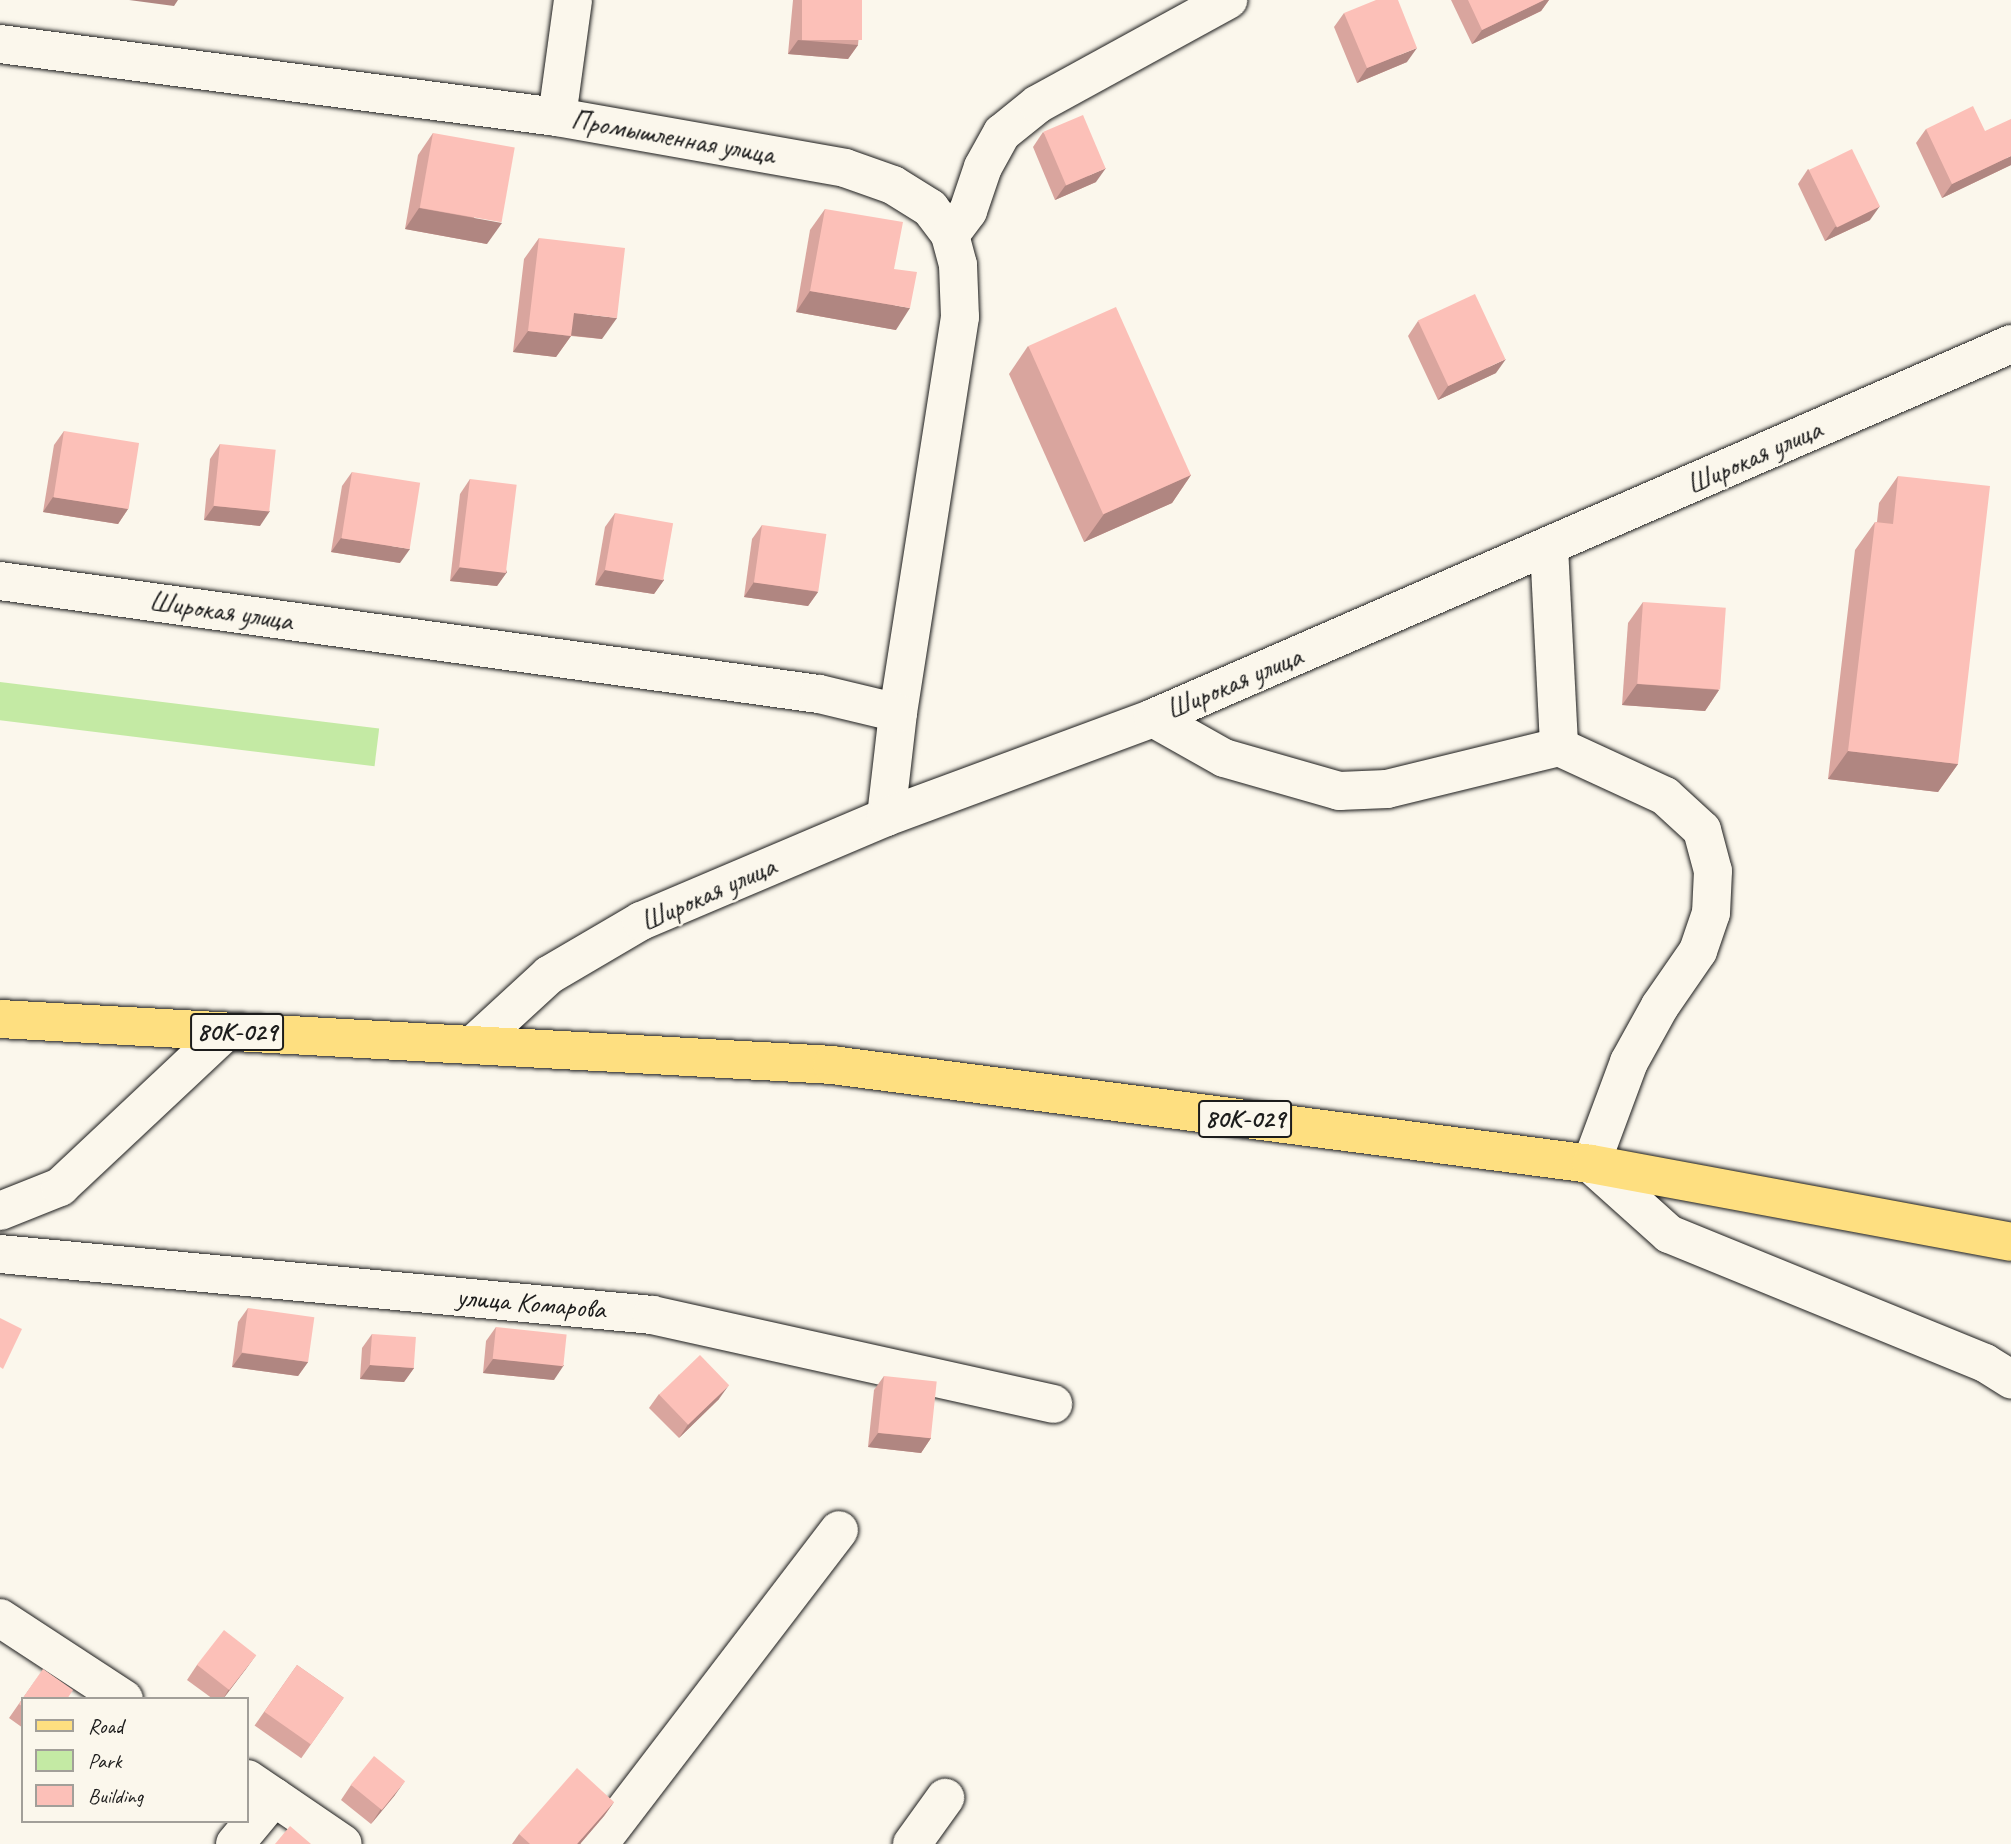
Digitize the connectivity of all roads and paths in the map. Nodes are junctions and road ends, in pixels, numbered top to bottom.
1 (573, 0) edge
2 (1228, 0) edge
3 (0, 44) edge
4 (557, 117) junction
5 (950, 235) junction
6 (2011, 344) edge
7 (1549, 547) junction
8 (0, 581) edge
9 (898, 713) junction
10 (1153, 718) junction
11 (1559, 747) junction
12 (886, 817) junction
13 (0, 1019) edge
14 (225, 1032) junction
15 (474, 1044) junction
16 (1591, 1164) junction
17 (0, 1211) edge
18 (2011, 1242) edge
19 (0, 1254) edge
20 (2011, 1378) edge
21 (1053, 1404) dead end
22 (839, 1530) dead end
23 (0, 1618) edge
24 (121, 1697) edge
25 (260, 1788) edge
26 (945, 1798) dead end
27 (248, 1815) edge
28 (244, 1823) edge
29 (235, 1844) edge
30 (342, 1844) edge
31 (599, 1844) edge
32 (912, 1844) edge

1 - 4 street
2 - 5 street
3 - 4 street, Промышленная улица
4 - 5 street, Промышленная улица
5 - 9 street
6 - 7 street, Широкая улица
7 - 10 street, Широкая улица
7 - 11 street
8 - 9 street, Широкая улица
9 - 12 street
10 - 11 street
10 - 12 street, Широкая улица
11 - 16 street
12 - 15 street, Широкая улица
13 - 14 main road, 80К-029
14 - 15 main road, 80К-029
14 - 17 street
15 - 16 main road, 80К-029
16 - 18 main road, 80К-029
16 - 20 street
19 - 21 street, улица Комарова
22 - 31 street
23 - 24 street
25 - 27 street
25 - 30 street
26 - 32 street
28 - 29 street

